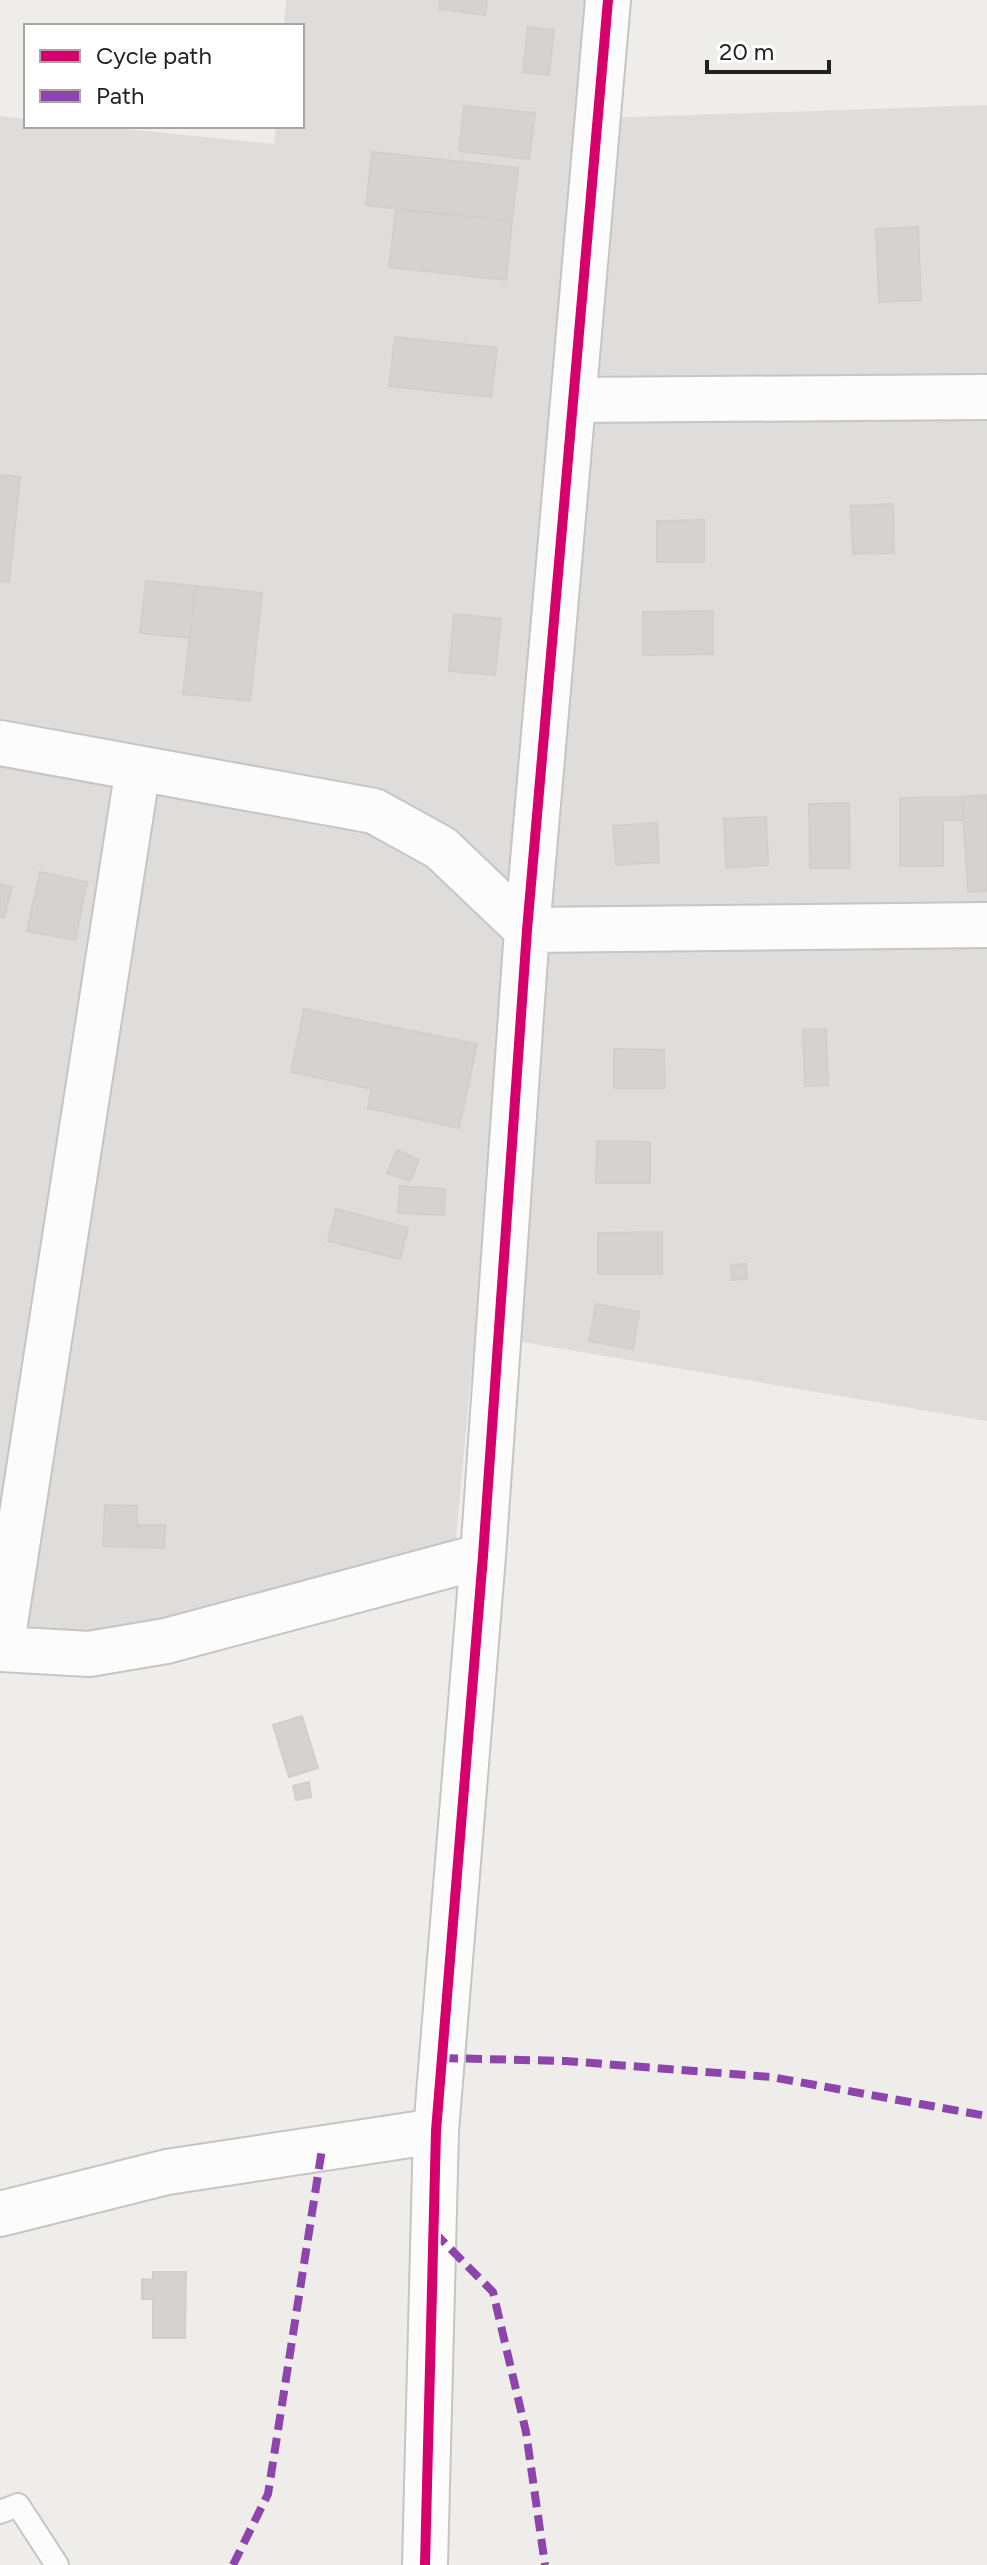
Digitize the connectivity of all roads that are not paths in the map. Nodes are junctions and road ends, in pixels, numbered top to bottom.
1 (608, 0) edge
2 (987, 397) edge
3 (574, 400) junction
4 (0, 743) edge
5 (138, 768) junction
6 (987, 925) edge
7 (527, 930) junction
8 (483, 1556) junction
9 (436, 2131) junction
10 (0, 2214) edge
11 (0, 2512) edge
12 (57, 2565) edge
13 (425, 2565) edge

1 - 3 street
2 - 3 street
3 - 7 street
4 - 5 street
5 - 7 street
5 - 8 street
6 - 7 street
7 - 8 street
8 - 9 street
9 - 10 street
9 - 13 street
11 - 12 lane

